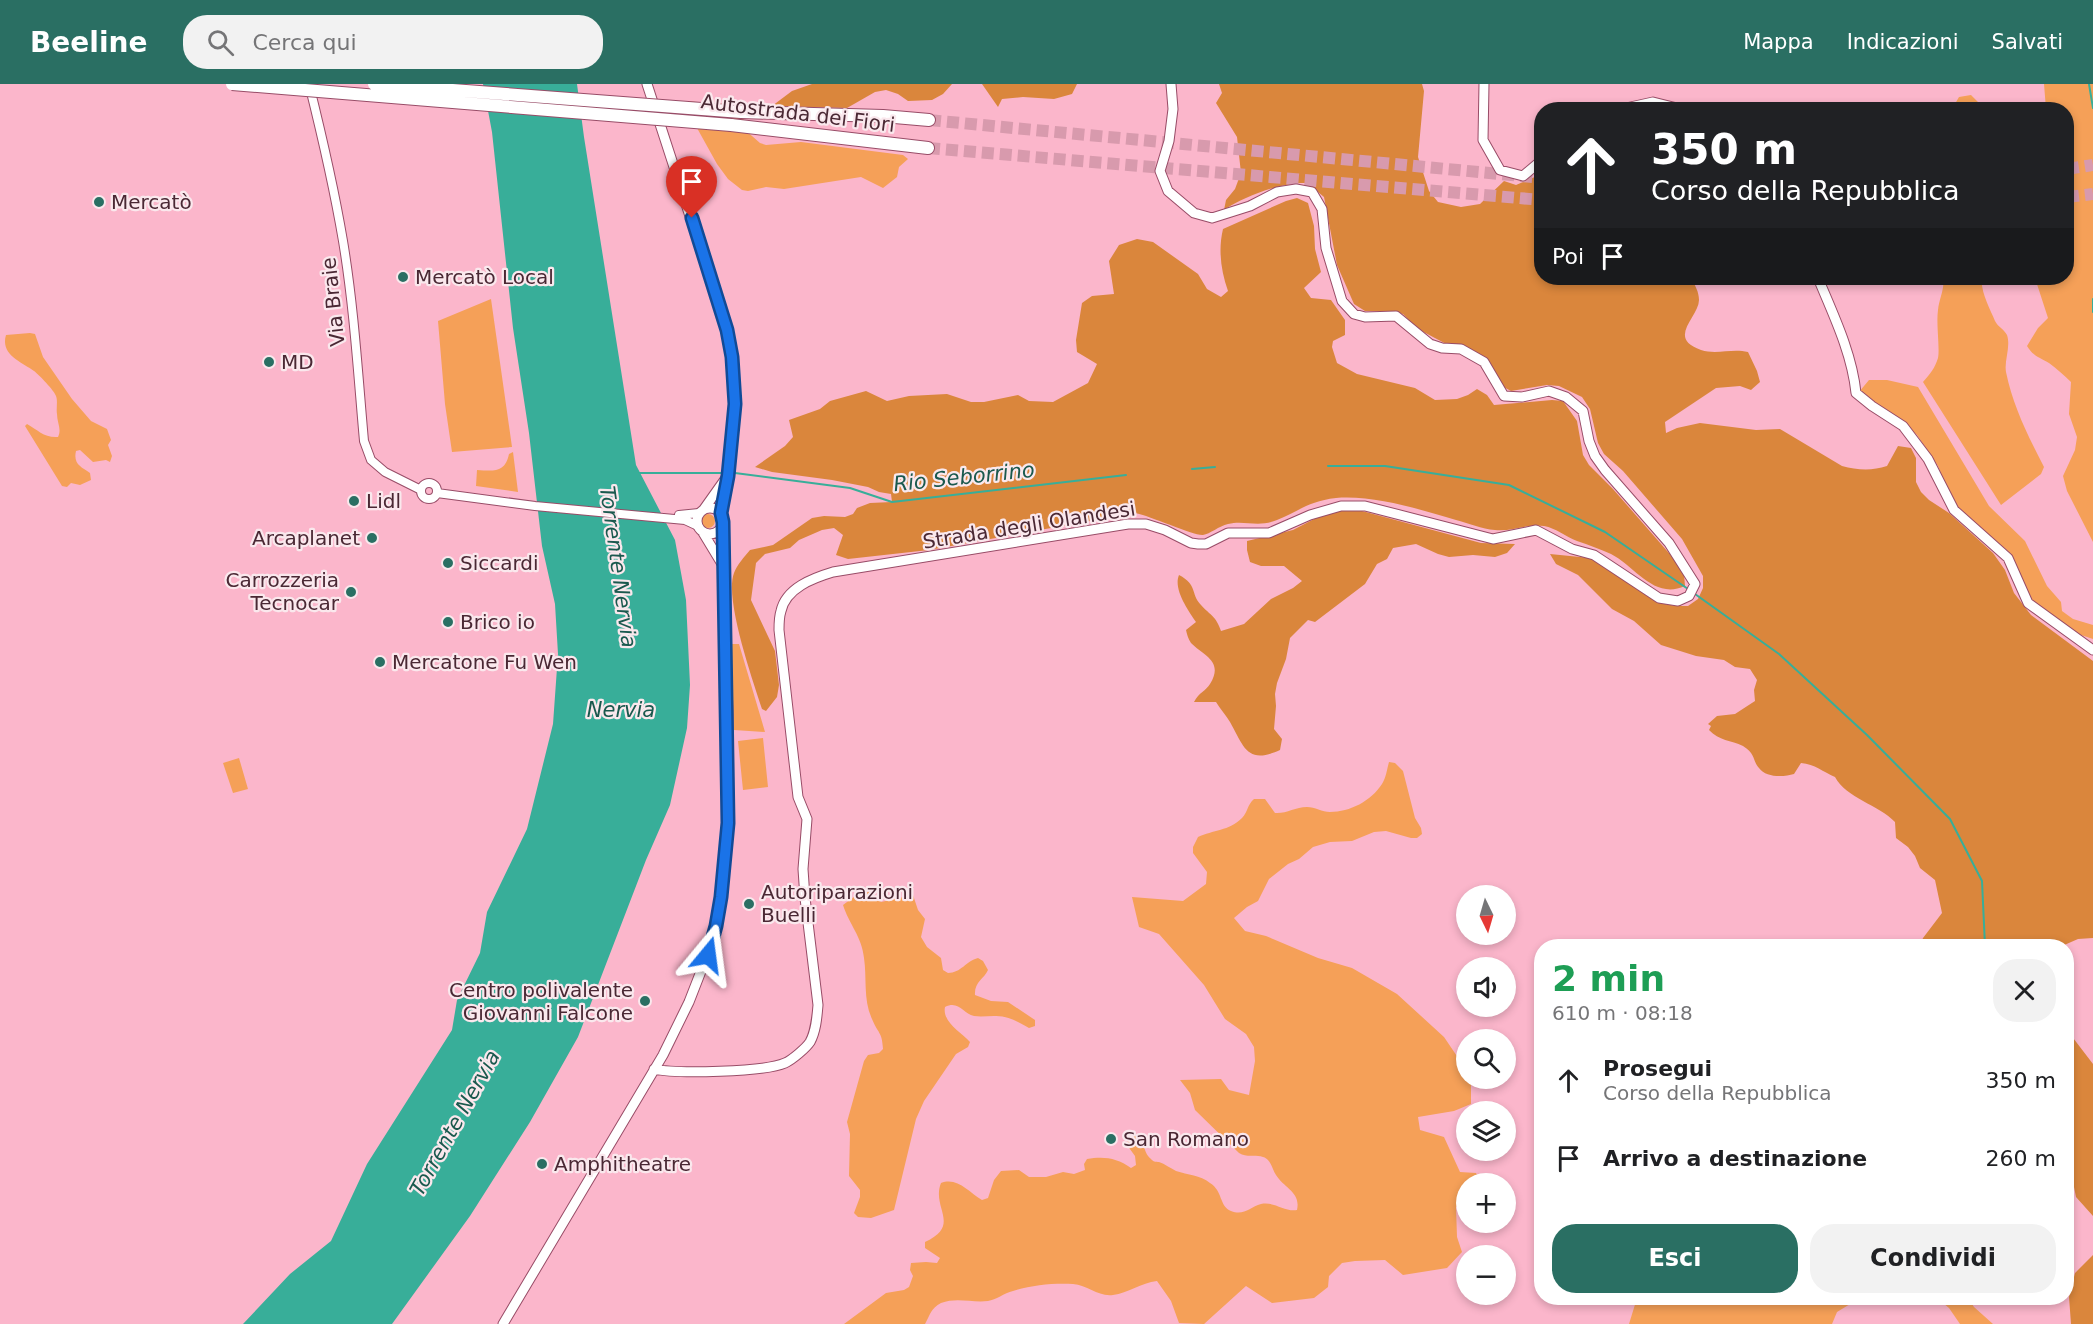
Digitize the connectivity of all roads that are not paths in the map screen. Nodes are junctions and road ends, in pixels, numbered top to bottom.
1 (232, 84) edge
2 (309, 84) edge
3 (374, 84) edge
4 (647, 84) edge
5 (1171, 84) edge
6 (1484, 84) edge
7 (929, 120) tunnel mouth
8 (928, 148) tunnel mouth
9 (1534, 167) edge
10 (1821, 285) edge
11 (728, 476) junction
12 (701, 511) junction
13 (721, 513) junction
14 (685, 518) junction
15 (722, 526) junction
16 (700, 529) junction
17 (723, 566) junction
18 (2093, 650) edge
19 (654, 1069) junction
20 (503, 1324) edge

1 - 8 highway, Autostrada dei Fiori, bridge
2 - 14 street, Via Braie
3 - 7 highway, Autostrada dei Fiori, bridge
4 - 11 main road
5 - 19 main road, Strada degli Olandesi
6 - 9 main road
10 - 18 main road
11 - 12 main road
11 - 13 main road
12 - 13 main road
12 - 14 street
12 - 16 main road
13 - 15 main road
14 - 16 street
15 - 16 main road
15 - 17 main road
16 - 17 main road
17 - 19 main road
19 - 20 main road

